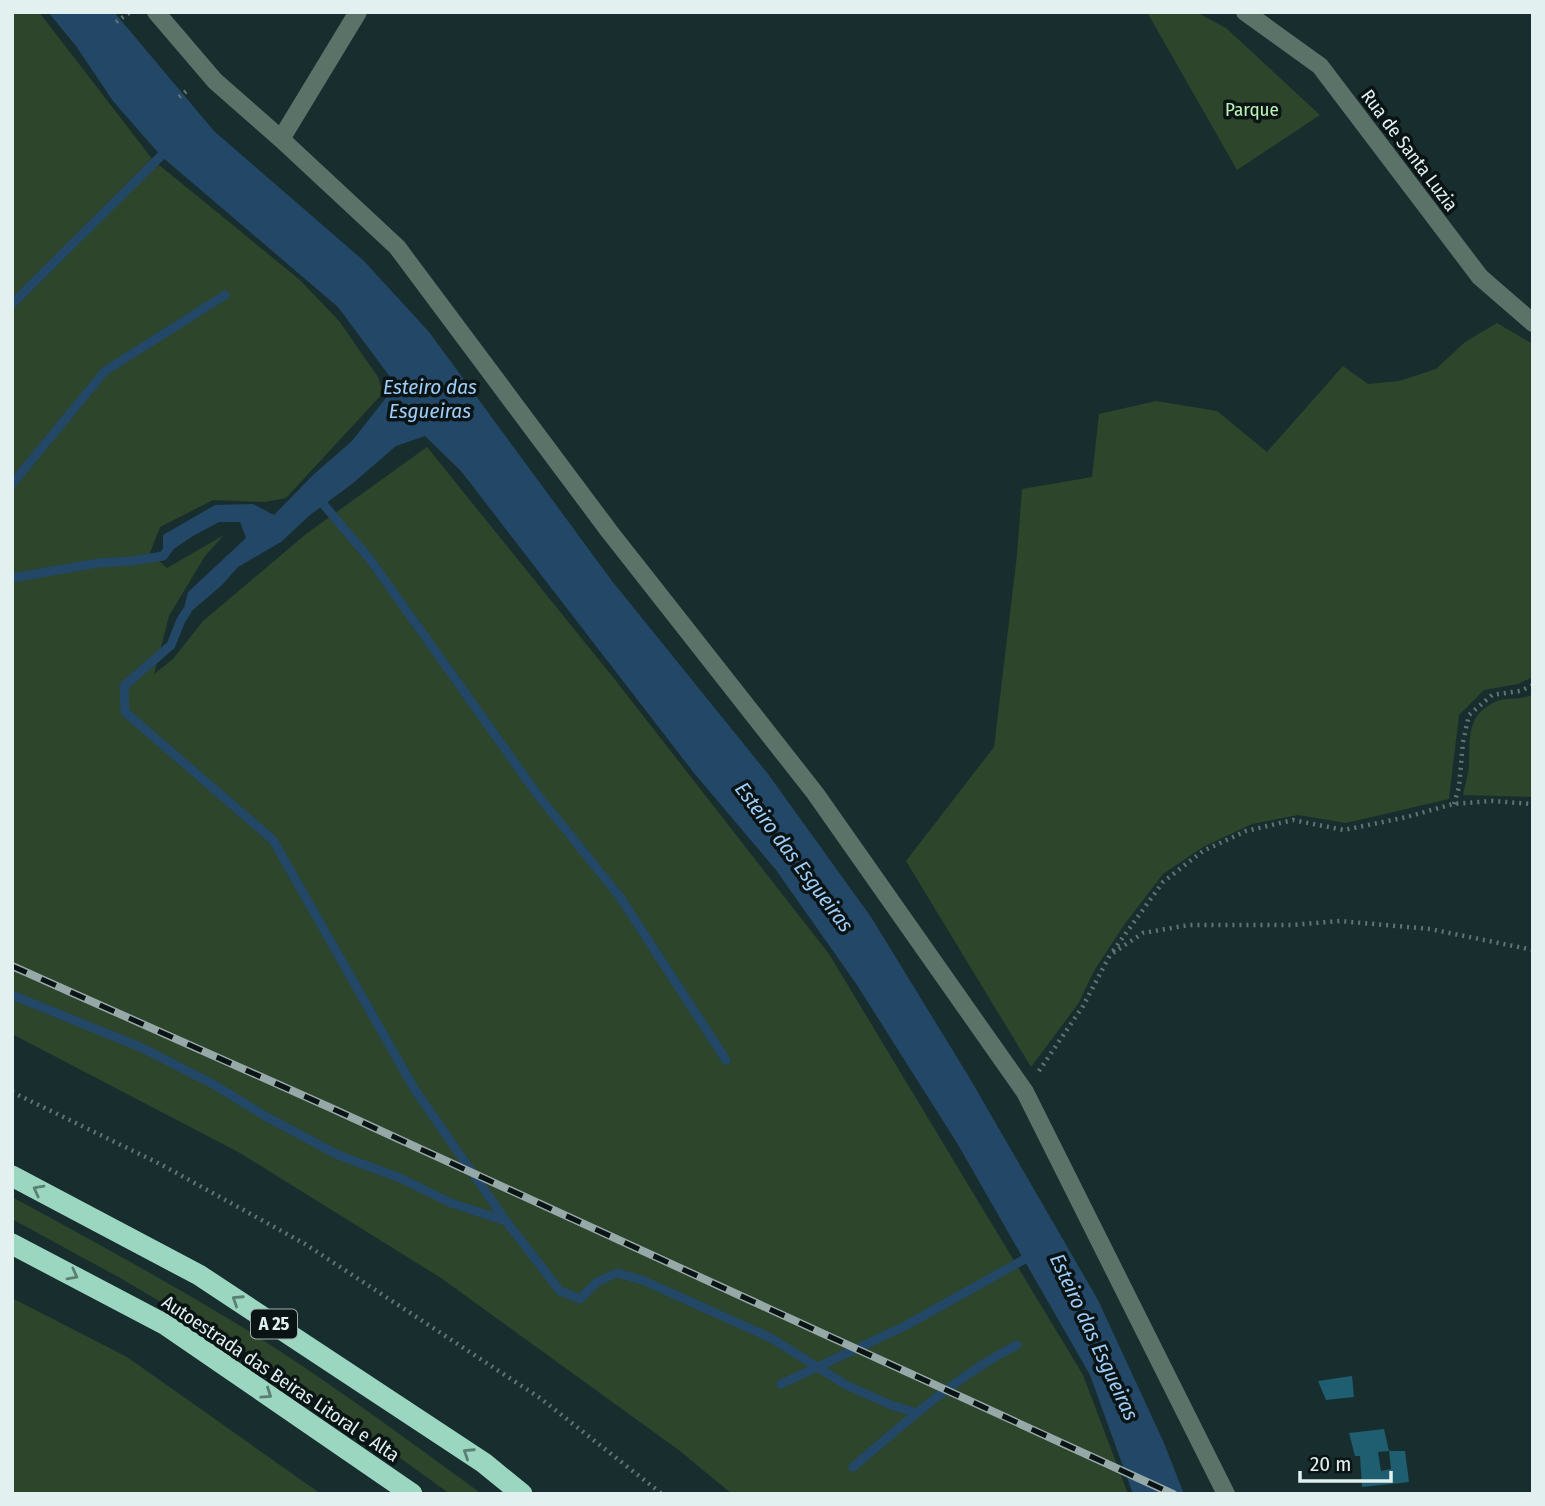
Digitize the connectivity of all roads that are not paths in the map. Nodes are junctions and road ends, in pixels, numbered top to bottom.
1 (156, 12) edge
2 (358, 12) edge
3 (1245, 12) edge
4 (281, 139) junction
5 (1533, 323) edge
6 (12, 1176) edge
7 (12, 1244) edge
8 (412, 1494) edge
9 (522, 1494) edge
10 (1226, 1494) edge

1 - 4 street
2 - 4 street
3 - 5 street, Rua de Santa Luzia
4 - 10 street
9 -> 6 highway, Autoestrada das Beiras Litoral e Alta / A 25
7 -> 8 highway, Autoestrada das Beiras Litoral e Alta

